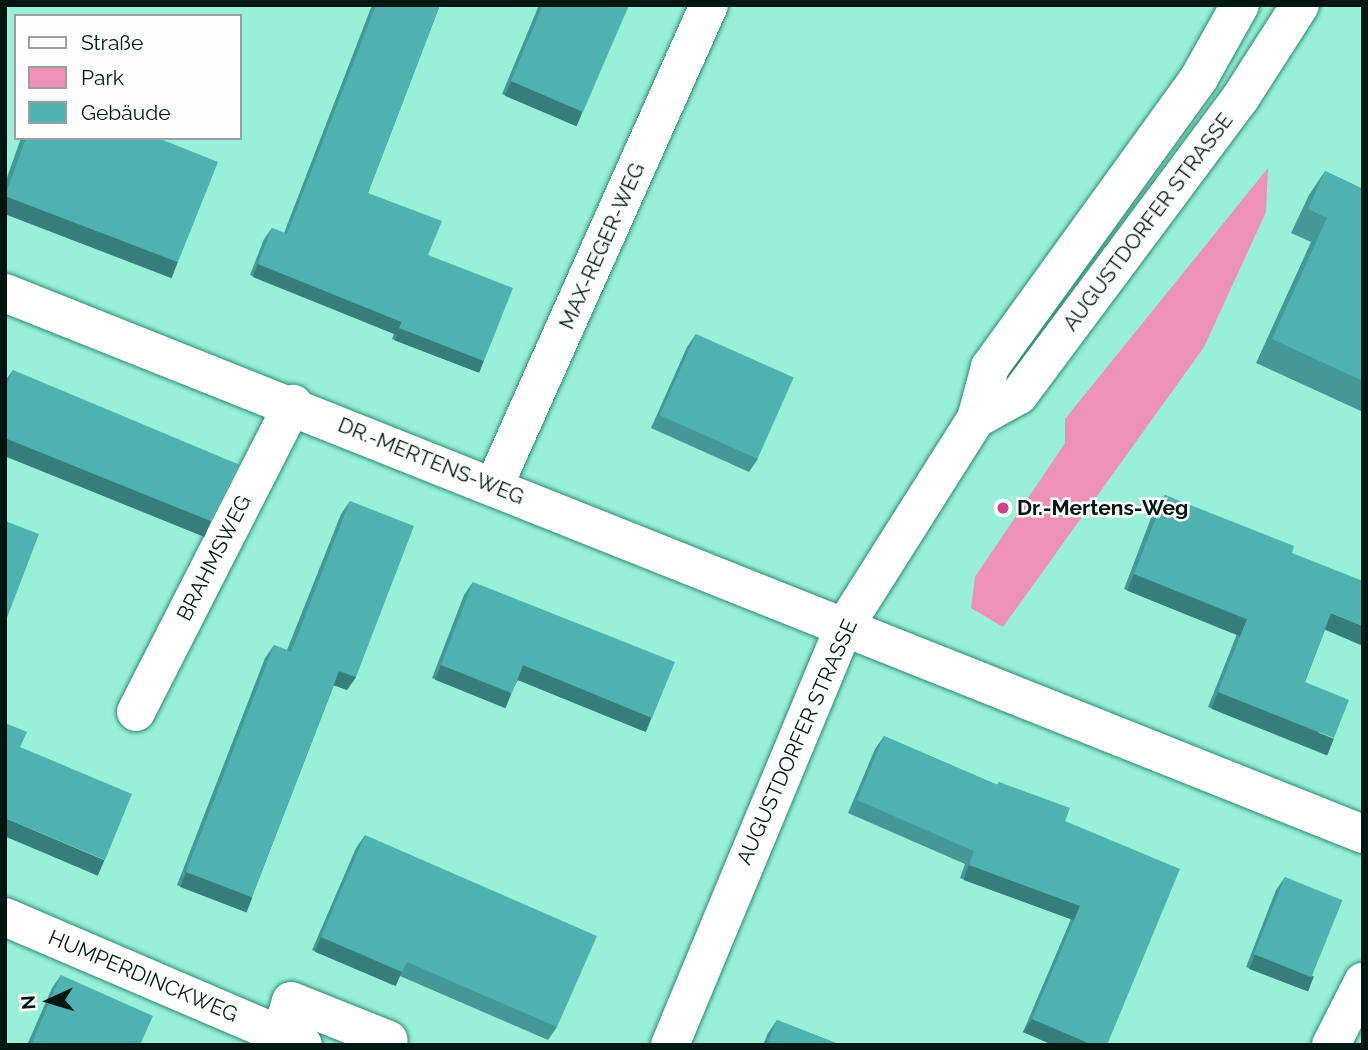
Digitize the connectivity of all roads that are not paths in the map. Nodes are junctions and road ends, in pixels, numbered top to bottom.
1 (709, 5) edge
2 (1240, 5) edge
3 (1300, 5) edge
4 (5, 293) edge
5 (293, 404) junction
6 (976, 419) junction
7 (494, 486) junction
8 (843, 629) junction
9 (136, 712) dead end
10 (1363, 834) edge
11 (5, 917) edge
12 (1363, 982) edge
13 (292, 1039) edge
14 (392, 1043) edge
15 (670, 1045) edge
16 (1331, 1045) edge

1 - 7 street, MAX-REGER-WEG
2 - 6 street, AUGUSTDORFER STRASSE
3 - 6 street, AUGUSTDORFER STRASSE
4 - 5 street, DR.-MERTENS-WEG
5 - 7 street, DR.-MERTENS-WEG
5 - 9 street, BRAHMSWEG
6 - 8 street, AUGUSTDORFER STRASSE
7 - 8 street, DR.-MERTENS-WEG
8 - 10 street, DR.-MERTENS-WEG
8 - 15 street, AUGUSTDORFER STRASSE
11 - 13 street, HUMPERDINCKWEG
12 - 16 street
13 - 14 street, HUMPERDINCKWEG

